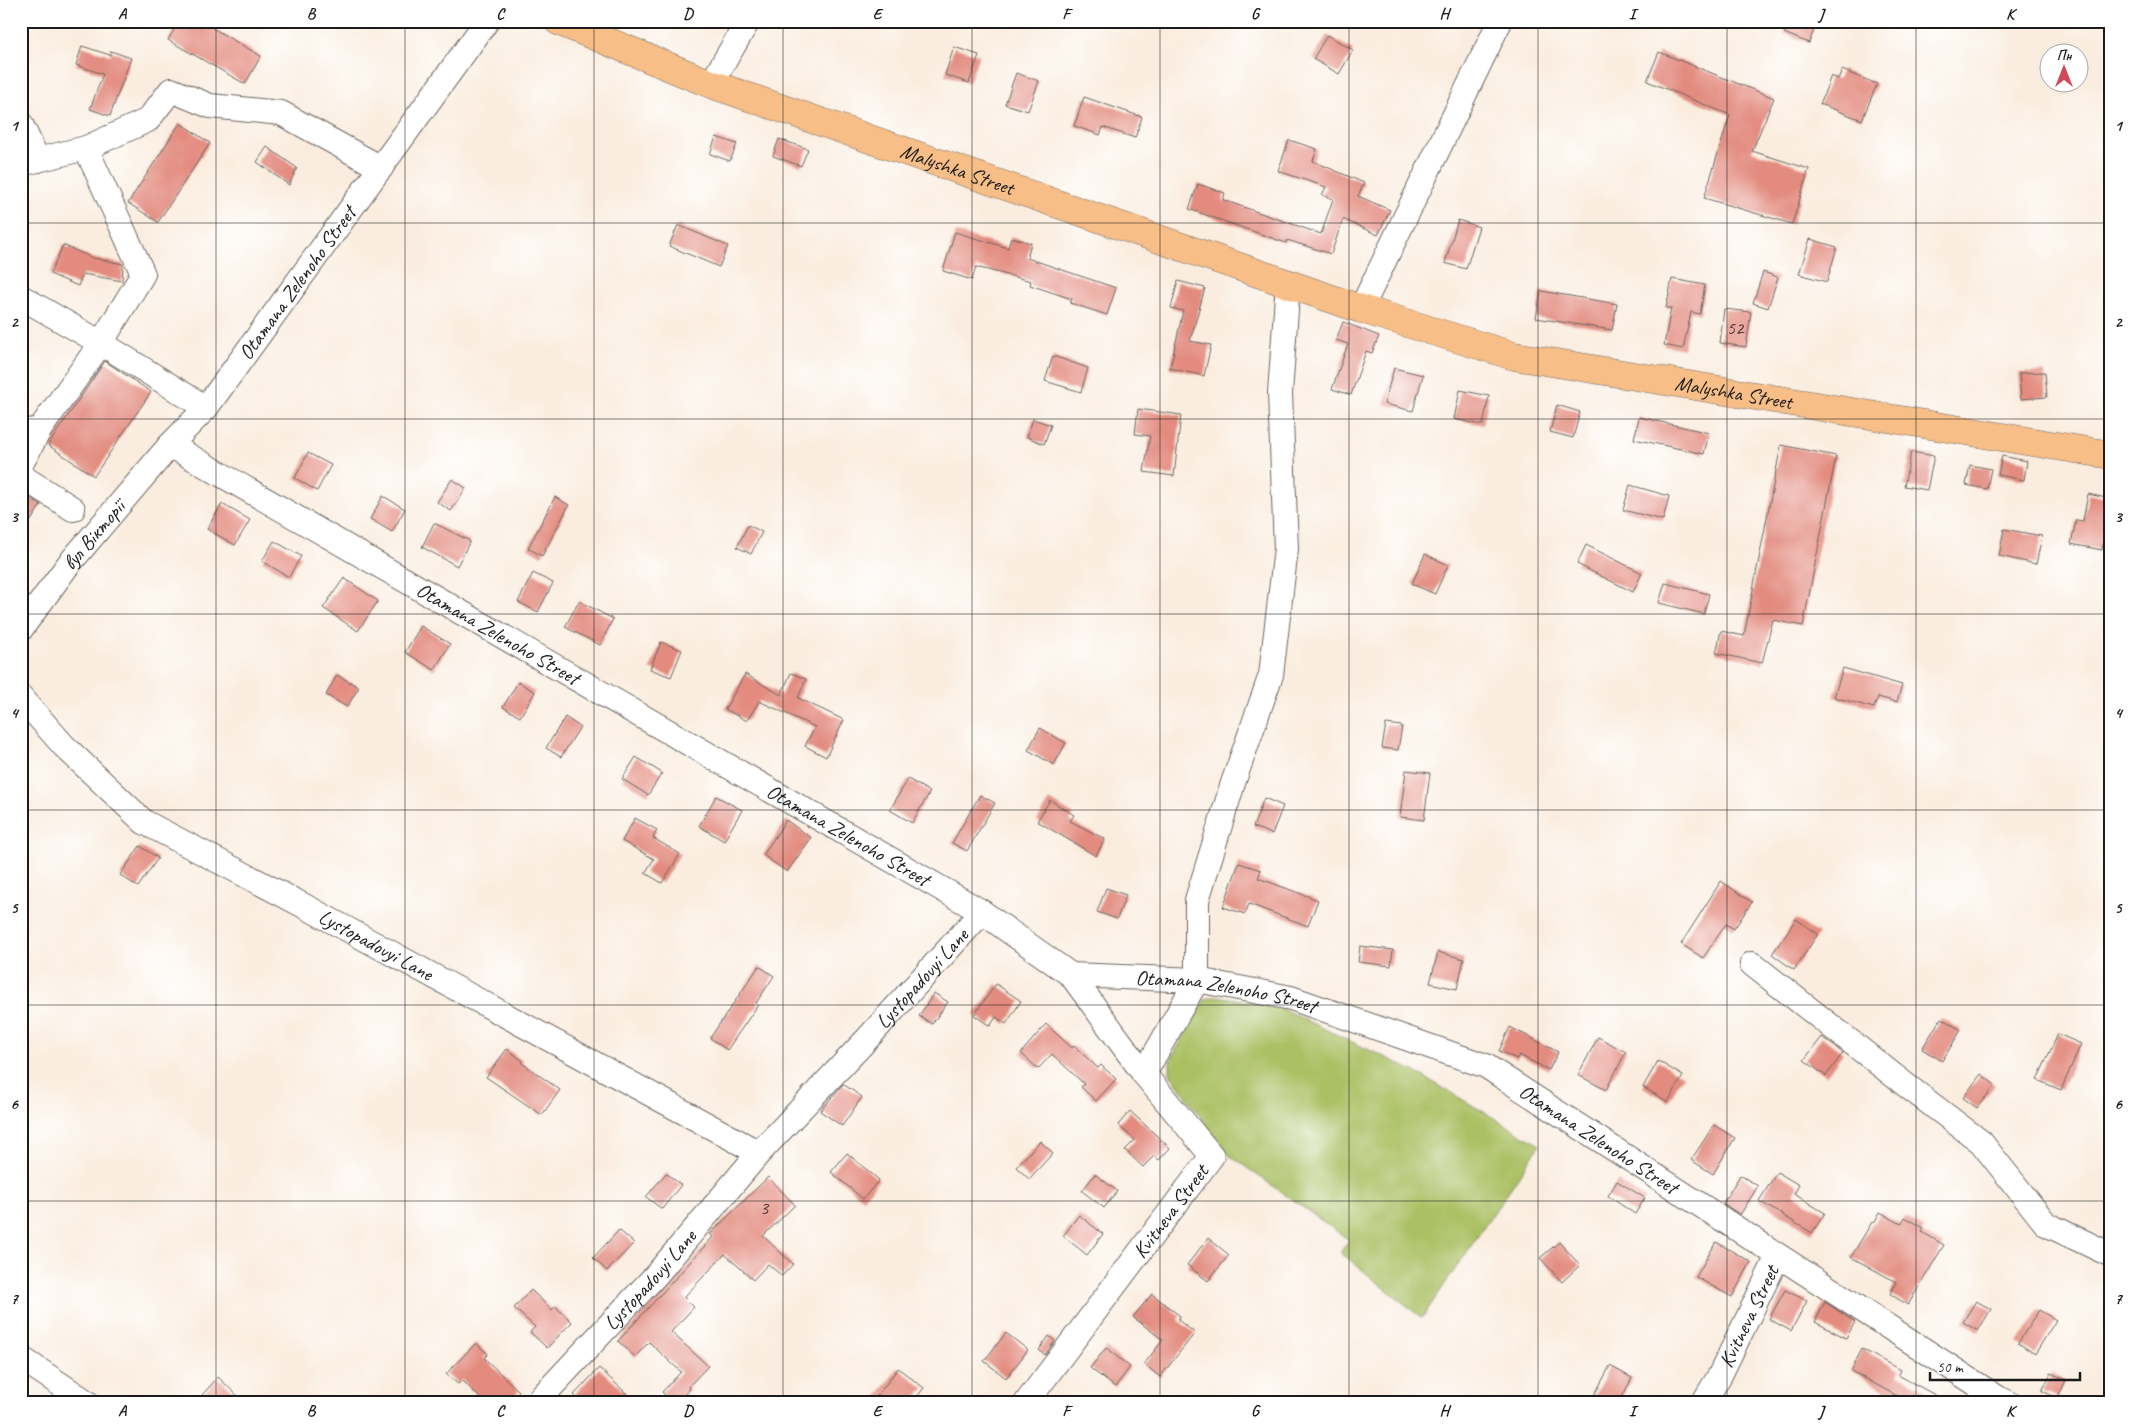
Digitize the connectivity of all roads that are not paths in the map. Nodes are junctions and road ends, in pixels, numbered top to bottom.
1 (486, 21) edge
2 (558, 21) edge
3 (748, 21) edge
4 (1500, 21) edge
5 (711, 84) junction
6 (21, 124) edge
7 (86, 148) junction
8 (30, 162) edge
9 (381, 168) junction
10 (1288, 282) junction
11 (21, 298) edge
12 (1361, 309) junction
13 (101, 343) junction
14 (206, 408) junction
15 (31, 430) edge
16 (170, 445) junction
17 (2111, 456) edge
18 (21, 464) edge
19 (21, 476) edge
20 (73, 509) dead end
21 (21, 629) edge
22 (21, 697) edge
23 (982, 912) junction
24 (1752, 964) dead end
25 (1071, 975) junction
26 (1197, 980) junction
27 (1144, 1074) junction
28 (759, 1153) junction
29 (2111, 1255) edge
30 (1778, 1256) junction
31 (21, 1358) edge
32 (88, 1403) edge
33 (536, 1403) edge
34 (1026, 1403) edge
35 (1703, 1403) edge
36 (2008, 1403) edge

1 - 9 street, Otamana Zelenoho Street
2 - 5 main road, Malyshka Street
3 - 5 street
4 - 12 street
5 - 10 main road, Malyshka Street
6 - 8 street
7 - 8 street
7 - 9 street
7 - 13 street
9 - 14 street, Otamana Zelenoho Street
10 - 12 main road, Malyshka Street
10 - 26 street
11 - 13 street
12 - 17 main road, Malyshka Street
13 - 14 street
13 - 15 street
14 - 16 street, Otamana Zelenoho Street
15 - 18 street
16 - 21 street, вул Вікторії
16 - 23 street, Otamana Zelenoho Street
19 - 20 street
22 - 28 street, Lystopadovyi Lane
23 - 25 street, Otamana Zelenoho Street
23 - 28 street, Lystopadovyi Lane
24 - 29 street
25 - 26 street, Otamana Zelenoho Street
25 - 27 street, Kvitneva Street
26 - 27 street
26 - 30 street, Otamana Zelenoho Street
27 - 34 street, Kvitneva Street
28 - 33 street, Lystopadovyi Lane
30 - 35 street, Kvitneva Street
30 - 36 street, Otamana Zelenoho Street
31 - 32 street

